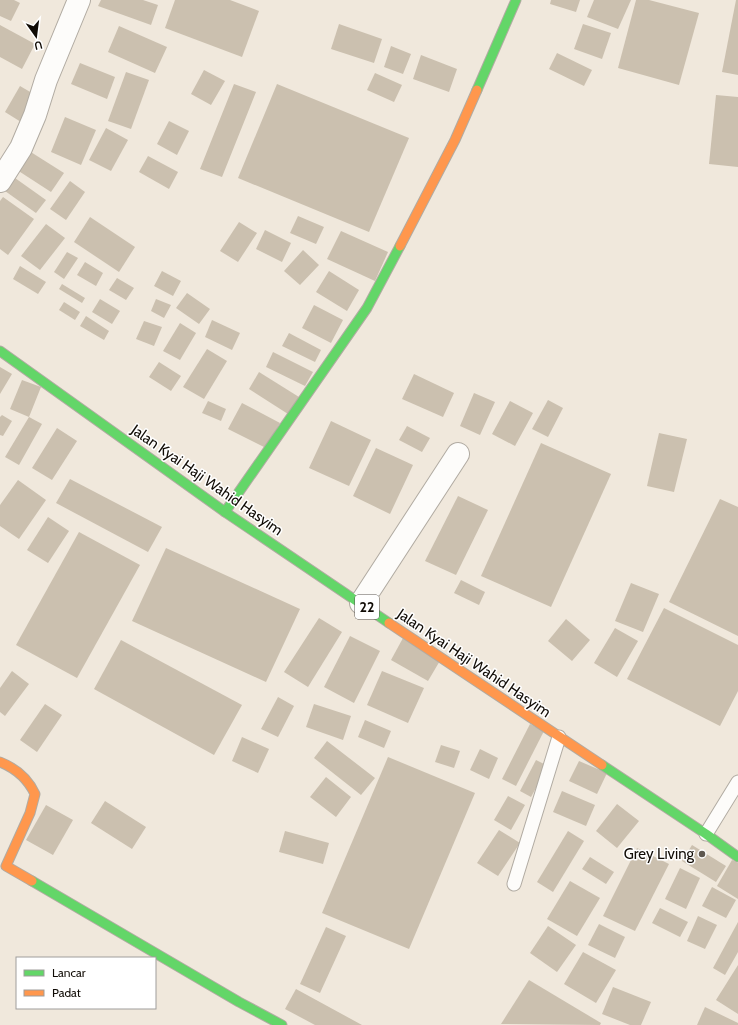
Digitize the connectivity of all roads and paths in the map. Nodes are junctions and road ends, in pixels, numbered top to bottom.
1 (79, 0) edge
2 (516, 0) edge
3 (0, 181) edge
4 (0, 351) edge
5 (458, 454) dead end
6 (225, 512) junction
7 (361, 603) junction
8 (559, 737) junction
9 (0, 762) edge
10 (738, 782) edge
11 (706, 834) junction
12 (738, 857) edge
13 (3, 864) edge
14 (514, 884) dead end
15 (282, 1025) edge

1 - 3 street
2 - 6 main road
4 - 6 main road, Jalan Kyai Haji Wahid Hasyim / 22
5 - 7 street
6 - 7 main road, Jalan Kyai Haji Wahid Hasyim / 22
7 - 8 main road, Jalan Kyai Haji Wahid Hasyim / 22
8 - 11 main road, Jalan Kyai Haji Wahid Hasyim / 22
8 - 14 lane
9 - 13 main road
10 - 11 lane
11 - 12 main road, Jalan Kyai Haji Wahid Hasyim / 22
13 - 15 main road

